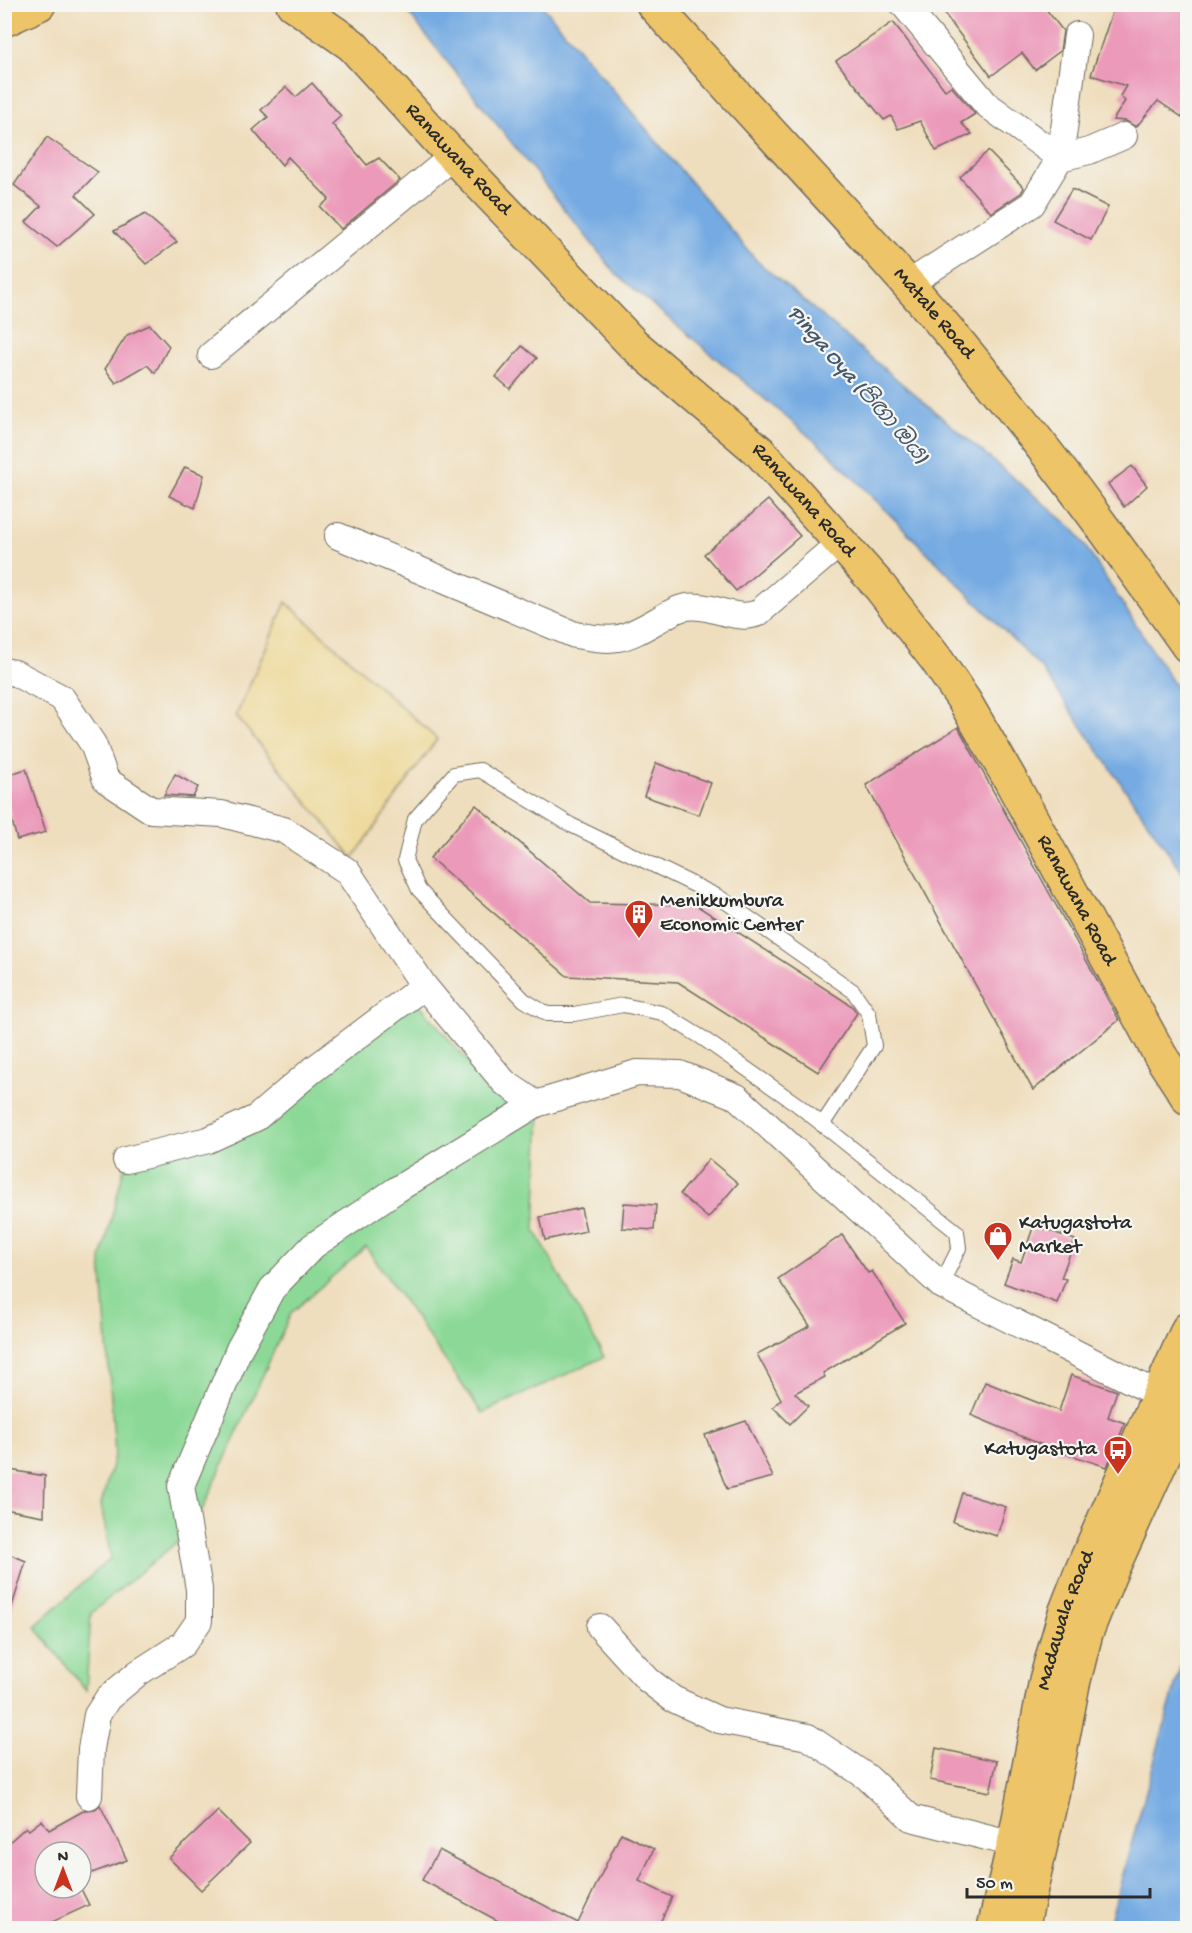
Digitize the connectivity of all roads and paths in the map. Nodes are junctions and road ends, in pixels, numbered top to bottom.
1 (39, 4) edge
2 (293, 4) edge
3 (653, 4) edge
4 (903, 4) edge
5 (4, 20) edge
6 (1077, 35) dead end
7 (1124, 136) dead end
8 (453, 156) junction
9 (1060, 158) junction
10 (908, 284) junction
11 (211, 355) dead end
12 (338, 536) dead end
13 (840, 543) junction
14 (1188, 646) edge
15 (4, 671) edge
16 (424, 986) junction
17 (1188, 1098) edge
18 (536, 1104) junction
19 (822, 1125) junction
20 (126, 1160) dead end
21 (941, 1285) junction
22 (1188, 1329) edge
23 (1177, 1402) edge
24 (600, 1627) dead end
25 (88, 1796) dead end
26 (1014, 1844) junction
27 (994, 1929) edge
28 (1022, 1929) edge

1 - 5 main road
2 - 8 main road, Ranawana Road
3 - 10 main road, Matale Road
4 - 9 street
6 - 9 street
7 - 9 street
8 - 11 street
8 - 13 main road, Ranawana Road
9 - 10 street
10 - 14 main road, Matale Road
12 - 13 street
13 - 17 main road, Ranawana Road
15 - 16 street
16 - 18 street
16 - 20 street
18 - 21 street
18 - 25 street
19 - 19 lane
19 - 21 lane
21 - 23 street
22 - 23 main road, Madawala Road
23 - 26 main road, Madawala Road
23 - 28 main road, Madawala Road
24 - 26 street
26 - 27 main road, Madawala Road

